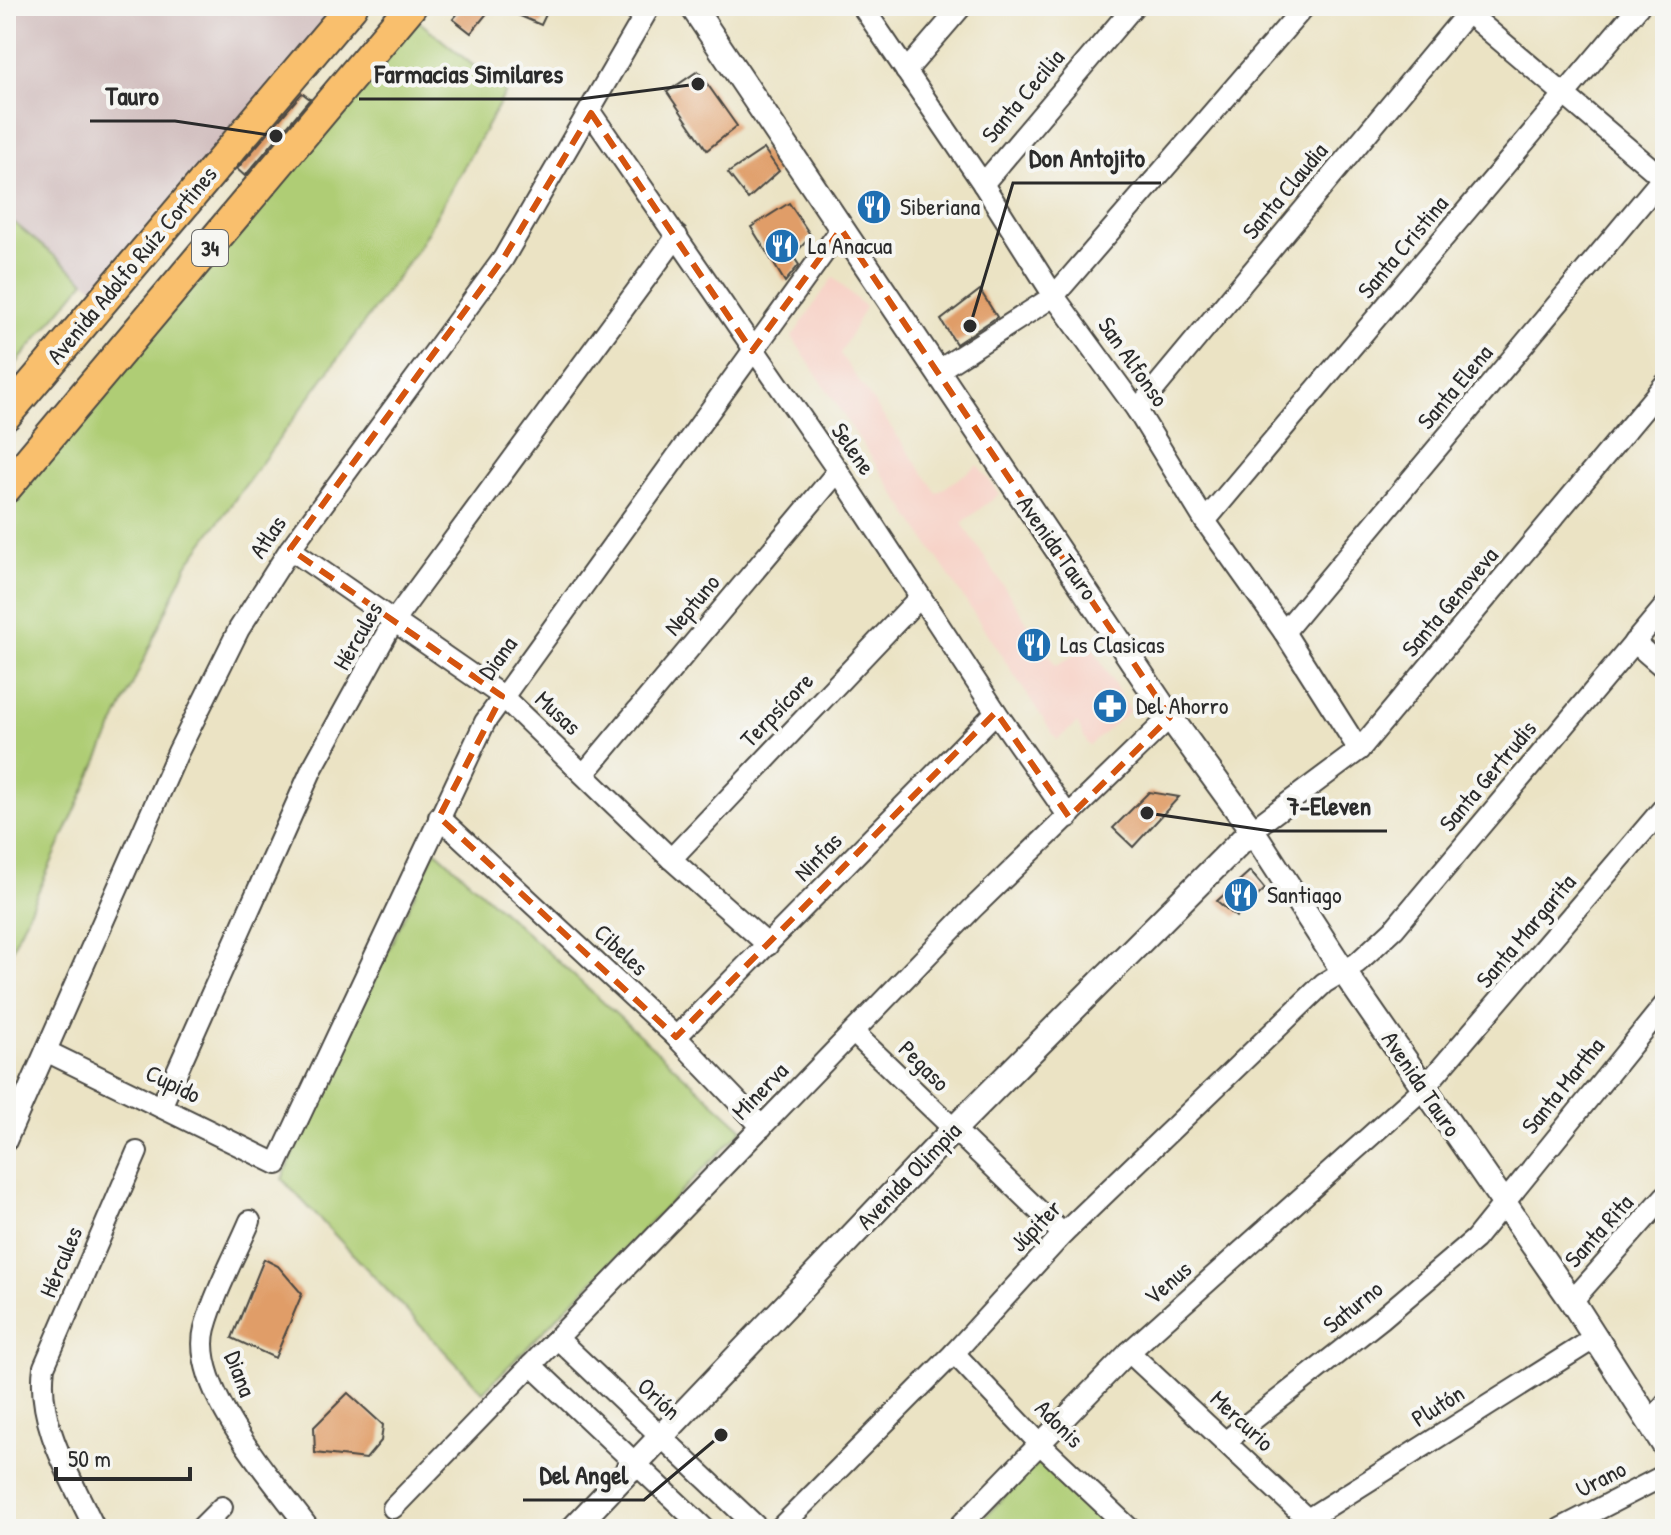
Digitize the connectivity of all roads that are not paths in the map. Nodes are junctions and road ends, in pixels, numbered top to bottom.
1 (352, 6) edge
2 (411, 6) edge
3 (650, 6) edge
4 (692, 6) edge
5 (862, 6) edge
6 (962, 6) edge
7 (1134, 6) edge
8 (1305, 6) edge
9 (1639, 6) edge
10 (1470, 9) edge
11 (906, 71) junction
12 (1566, 94) junction
13 (591, 113) junction
14 (1664, 178) edge
15 (983, 184) junction
16 (841, 229) junction
17 (677, 236) junction
18 (1054, 296) junction
19 (752, 351) junction
20 (939, 370) junction
21 (1665, 384) edge
22 (1137, 410) junction
23 (6, 415) edge
24 (838, 471) junction
25 (6, 488) edge
26 (1205, 521) junction
27 (290, 549) junction
28 (920, 597) junction
29 (1665, 606) edge
30 (393, 622) junction
31 (1284, 632) junction
32 (1634, 642) junction
33 (1665, 669) edge
34 (502, 696) junction
35 (996, 712) junction
36 (1170, 717) junction
37 (1359, 750) junction
38 (585, 773) junction
39 (1665, 806) edge
40 (439, 817) junction
41 (1069, 817) junction
42 (1252, 830) junction
43 (671, 859) junction
44 (768, 945) junction
45 (1344, 972) junction
46 (1665, 1004) edge
47 (854, 1033) junction
48 (676, 1037) junction
49 (46, 1051) junction
50 (1424, 1088) junction
51 (161, 1107) junction
52 (762, 1127) junction
53 (952, 1131) junction
54 (6, 1141) edge
55 (137, 1152) dead end
56 (277, 1164) joint
57 (1665, 1196) edge
58 (1503, 1204) junction
59 (250, 1221) dead end
60 (1063, 1234) junction
61 (1572, 1301) junction
62 (1595, 1338) junction
63 (558, 1339) junction
64 (1129, 1352) junction
65 (954, 1353) junction
66 (531, 1365) junction
67 (1657, 1414) edge
68 (662, 1437) junction
69 (1226, 1441) junction
70 (1040, 1444) junction
71 (1665, 1446) edge
72 (636, 1463) junction
73 (1665, 1475) edge
74 (222, 1507) dead end
75 (393, 1508) dead end
76 (1313, 1524) edge
77 (95, 1529) edge
78 (200, 1529) edge
79 (309, 1529) edge
80 (573, 1529) edge
81 (705, 1529) edge
82 (759, 1529) edge
83 (779, 1529) edge
84 (957, 1529) edge
85 (1130, 1529) edge
86 (1560, 1529) edge

1 - 23 main road, Avenida Adolfo Ruíz Cortines / 34
2 - 25 main road, Avenida Adolfo Ruíz Cortines / 34
3 - 13 street, Atlas
4 - 16 street, Avenida Tauro
5 - 11 street, San Alfonso
6 - 11 street
7 - 15 street, Santa Cecilia
8 - 18 street
9 - 12 street, Santa Cristina
10 - 12 street
10 - 22 street, Santa Claudia
11 - 15 street, San Alfonso
12 - 14 street
12 - 26 street, Santa Cristina
13 - 17 street, Selene
13 - 27 street, Atlas
14 - 31 street, Santa Elena
15 - 18 street, San Alfonso
16 - 19 street, Diana
16 - 20 street, Avenida Tauro
17 - 19 street, Selene
17 - 30 street, Hércules
18 - 20 street
18 - 22 street, San Alfonso
19 - 24 street, Selene
19 - 34 street, Diana
20 - 36 street, Avenida Tauro
21 - 37 street, Santa Genoveva
22 - 26 street, San Alfonso
24 - 28 street, Selene
24 - 38 street, Neptuno
26 - 31 street, San Alfonso
27 - 30 street, Musas
27 - 49 street, Atlas
28 - 35 street, Selene
28 - 43 street, Terpsícore
29 - 32 street, Santa Gertrudis
30 - 34 street, Musas
30 - 51 street, Hércules
31 - 37 street, San Alfonso
32 - 33 street
32 - 45 street, Santa Gertrudis
34 - 38 street, Musas
34 - 40 street, Diana
35 - 41 street, Selene
35 - 44 street, Ninfas
36 - 41 street, Minerva
36 - 42 street, Avenida Tauro
37 - 42 street, Santa Genoveva
38 - 43 street, Musas
39 - 50 street, Santa Margarita
40 - 48 street, Cibeles
40 - 56 street, Diana
41 - 47 street, Minerva
42 - 45 street, Avenida Tauro
42 - 53 street, Avenida Olimpia
43 - 44 street, Musas
44 - 48 street, Ninfas
45 - 50 street, Avenida Tauro
45 - 60 street, Júpiter
46 - 58 street, Santa Martha
47 - 52 street, Minerva
47 - 53 street, Pegaso
48 - 52 street, Cibeles
49 - 51 street, Cupido
49 - 54 street, Atlas
50 - 58 street, Avenida Tauro
50 - 64 street, Venus
51 - 56 street, Cupido
52 - 63 street, Minerva
53 - 60 street, Pegaso
53 - 68 street, Avenida Olimpia
55 - 77 street, Hércules
57 - 61 street, Santa Rita
58 - 61 street, Avenida Tauro
58 - 69 street, Saturno
59 - 79 street, Diana
60 - 65 street, Júpiter
61 - 62 street, Avenida Tauro
62 - 67 street, Avenida Tauro
62 - 76 street, Plutón
63 - 66 street, Minerva
63 - 68 street, Orión
64 - 69 street, Mercurio
64 - 70 street, Venus
65 - 70 street, Adonis
65 - 83 street, Júpiter
66 - 72 street
66 - 75 street, Minerva
67 - 71 street, Avenida Tauro
68 - 72 street, Avenida Olimpia
68 - 82 street, Orión
69 - 76 street, Mercurio
70 - 84 street, Venus
70 - 85 street, Adonis
72 - 80 street, Avenida Olimpia
72 - 81 street
73 - 86 street, Urano
74 - 78 street

